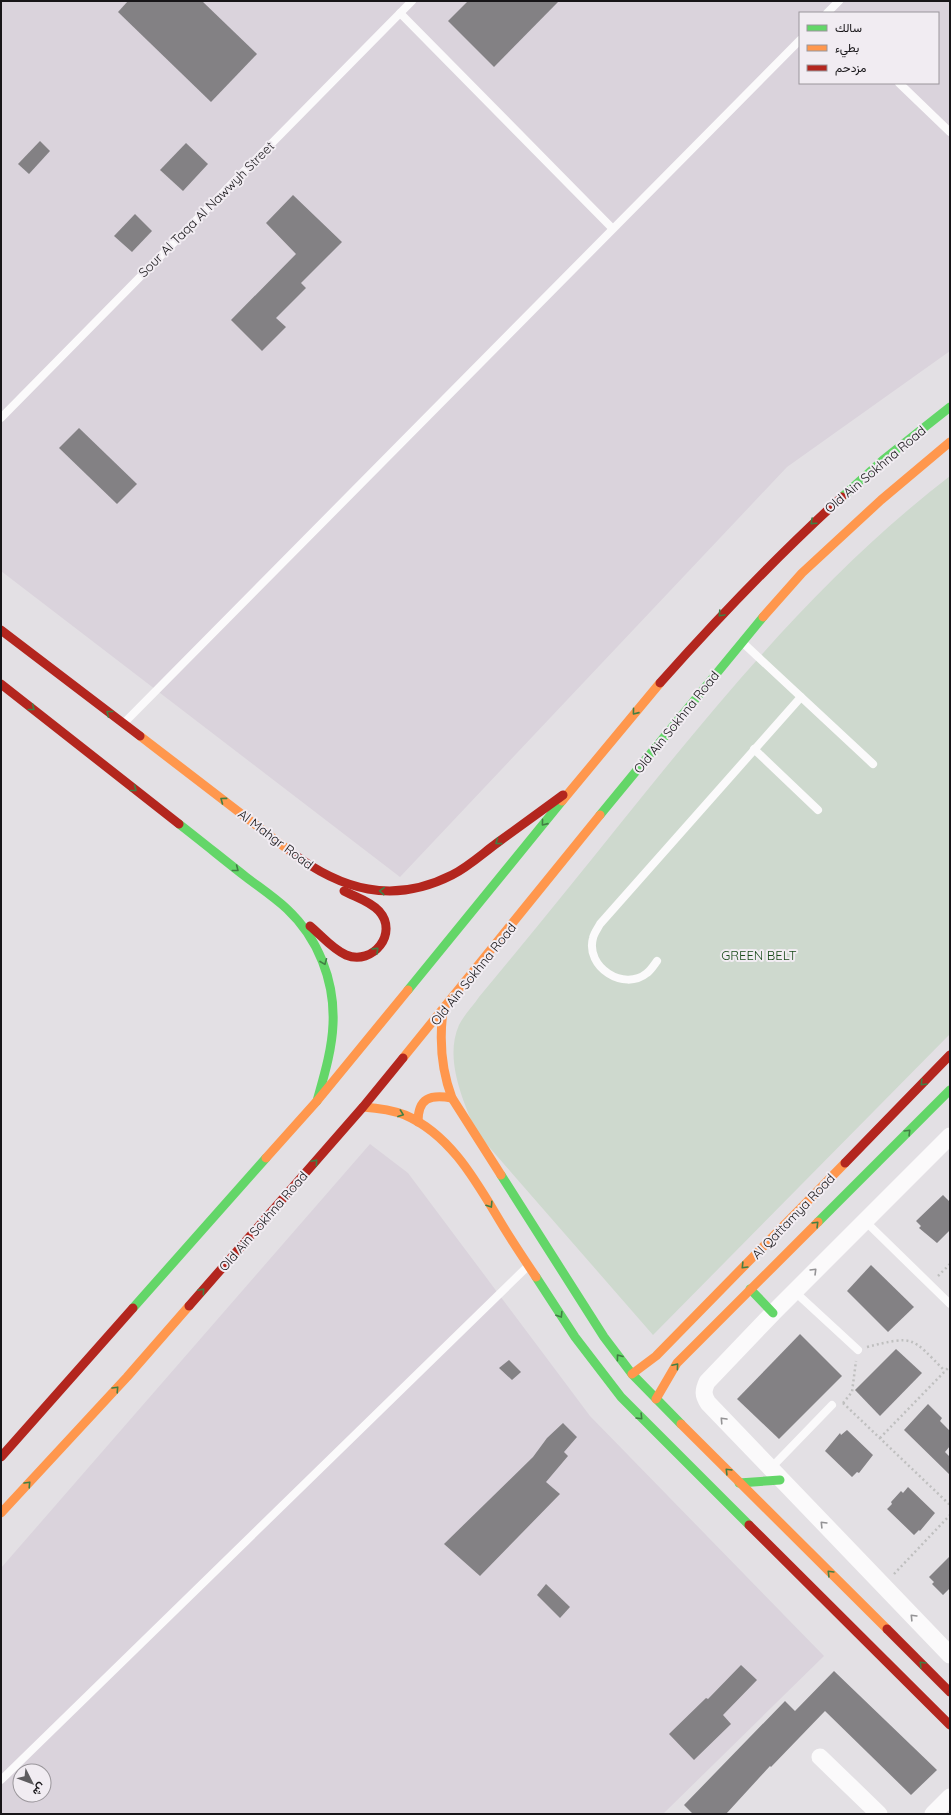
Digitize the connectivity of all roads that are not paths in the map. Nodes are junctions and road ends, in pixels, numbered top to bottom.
1 (412, 1) edge
2 (839, 1) edge
3 (828, 12) edge
4 (400, 13) junction
5 (799, 41) edge
6 (900, 84) edge
7 (950, 132) edge
8 (612, 228) junction
9 (950, 407) edge
10 (1, 418) edge
11 (950, 442) edge
12 (1, 630) edge
13 (741, 642) junction
14 (1, 684) edge
15 (801, 697) junction
16 (123, 724) junction
17 (754, 750) junction
18 (872, 764) dead end
19 (575, 786) junction
20 (818, 810) dead end
21 (321, 873) junction
22 (286, 909) junction
23 (657, 961) dead end
24 (443, 1010) junction
25 (950, 1055) edge
26 (950, 1090) edge
27 (452, 1098) junction
28 (317, 1101) junction
29 (363, 1107) junction
30 (418, 1122) junction
31 (950, 1136) edge
32 (865, 1221) junction
33 (529, 1265) junction
34 (750, 1290) junction
35 (794, 1291) junction
36 (950, 1304) edge
37 (773, 1313) junction
38 (858, 1350) road end
39 (632, 1374) junction
40 (656, 1399) junction
41 (832, 1405) road end
42 (1, 1457) edge
43 (775, 1475) junction
44 (739, 1482) junction
45 (1, 1513) edge
46 (949, 1651) edge
47 (950, 1692) edge
48 (950, 1725) edge
49 (820, 1756) dead end
50 (1, 1780) edge
51 (950, 1798) edge
52 (880, 1814) edge
53 (934, 1814) edge

1 - 4 lane, Sour Al Taqa Al Nawwyh Street
2 - 3 lane
4 - 8 lane
4 - 10 lane, Sour Al Taqa Al Nawwyh Street
5 - 8 lane
6 - 7 lane
8 - 16 lane
9 -> 19 main road, Old Ain Sokhna Road
11 - 13 main road, Old Ain Sokhna Road
16 -> 12 main road, Al Mahgr Road
13 - 15 lane
13 - 24 main road, Old Ain Sokhna Road
14 -> 22 main road
15 - 17 lane
15 - 18 lane
21 -> 16 main road, Al Mahgr Road
17 - 20 lane
17 - 23 lane
19 -> 21 main road, Al Mahgr Road
19 -> 28 main road, Old Ain Sokhna Road
22 -> 21 main road
22 -> 28 main road
24 - 27 main road
24 - 29 main road, Old Ain Sokhna Road
25 -> 39 main road, Al Qattamya Road
34 -> 26 main road, Al Qattamya Road
27 - 30 main road
39 -> 27 main road
28 - 42 main road, Old Ain Sokhna Road
29 -> 30 main road
45 -> 29 main road, Old Ain Sokhna Road
30 -> 33 main road
31 - 32 street
35 -> 32 street
32 - 36 lane
33 -> 48 main road
33 - 50 lane
34 - 37 main road
40 -> 34 main road, Al Qattamya Road
35 - 37 street
35 - 38 lane
43 -> 37 street
39 - 40 main road
44 -> 40 main road
41 - 43 lane
43 - 44 main road
46 -> 43 street
47 -> 44 main road
49 - 52 street
51 - 53 street

